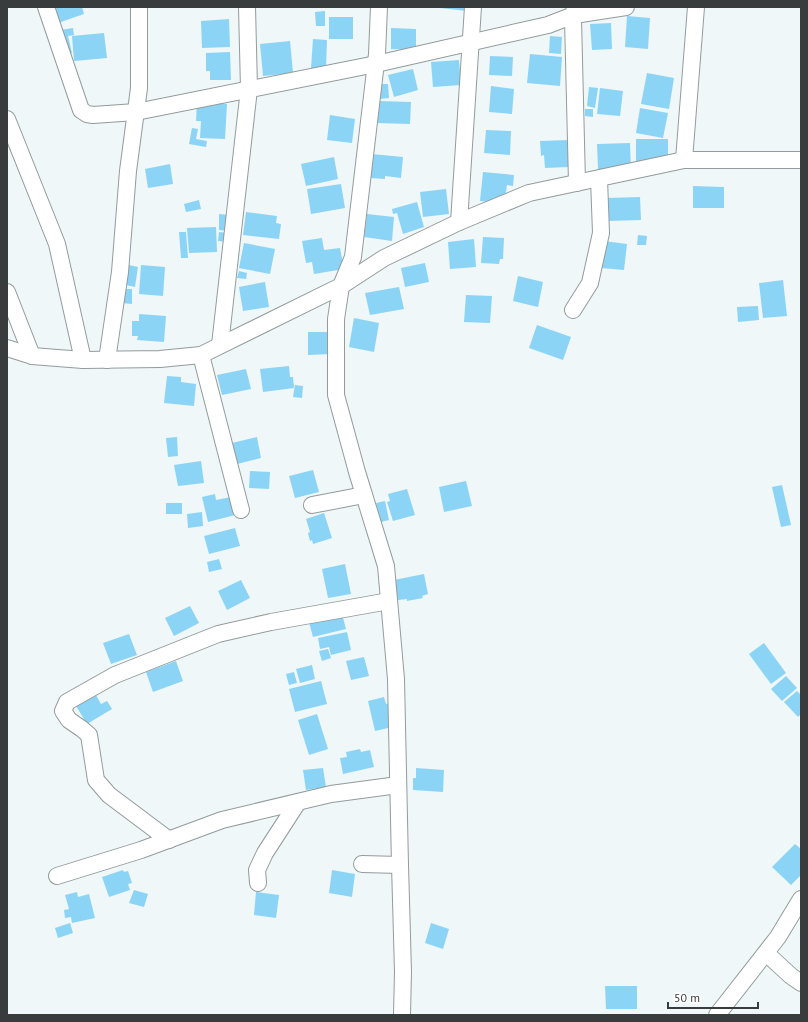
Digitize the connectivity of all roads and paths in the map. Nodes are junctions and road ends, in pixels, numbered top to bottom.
1 (46, 7) edge
2 (140, 7) edge
3 (247, 7) edge
4 (379, 7) edge
5 (473, 7) edge
6 (626, 7) edge
7 (696, 7) edge
8 (574, 11) edge
9 (471, 43) junction
10 (376, 64) junction
11 (249, 89) junction
12 (136, 112) junction
13 (7, 119) edge
14 (684, 160) junction
15 (801, 160) edge
16 (599, 179) junction
17 (577, 183) junction
18 (459, 222) junction
19 (341, 286) junction
20 (7, 292) edge
21 (573, 310) dead end
22 (220, 345) junction
23 (7, 348) edge
24 (201, 354) junction
25 (32, 356) junction
26 (83, 360) junction
27 (106, 360) junction
28 (364, 495) junction
29 (312, 505) dead end
30 (241, 510) dead end
31 (389, 601) junction
32 (398, 785) junction
33 (298, 802) junction
34 (169, 840) junction
35 (362, 864) dead end
36 (400, 865) junction
37 (57, 876) dead end
38 (258, 883) dead end
39 (801, 899) edge
40 (766, 953) junction
41 (801, 983) edge
42 (402, 1015) edge
43 (717, 1015) edge

1 - 12 street
2 - 12 street
3 - 11 street
4 - 10 street
5 - 9 street
6 - 8 street
7 - 14 street
8 - 9 street
8 - 17 street
9 - 10 street
9 - 18 street
10 - 11 street
10 - 19 street
11 - 12 street
11 - 22 street
12 - 27 street
13 - 26 street
14 - 15 street
14 - 16 street
16 - 17 street
16 - 21 street
17 - 18 street
18 - 19 street
19 - 22 street
19 - 28 street
20 - 25 street
22 - 24 street
23 - 25 street
24 - 27 street
24 - 30 street
25 - 26 street
26 - 27 street
28 - 29 street
28 - 31 street
31 - 32 street
31 - 34 street
32 - 33 street
32 - 36 street
33 - 34 street
33 - 38 street
34 - 37 street
35 - 36 street
36 - 42 street
39 - 40 street
40 - 41 street
40 - 43 street

